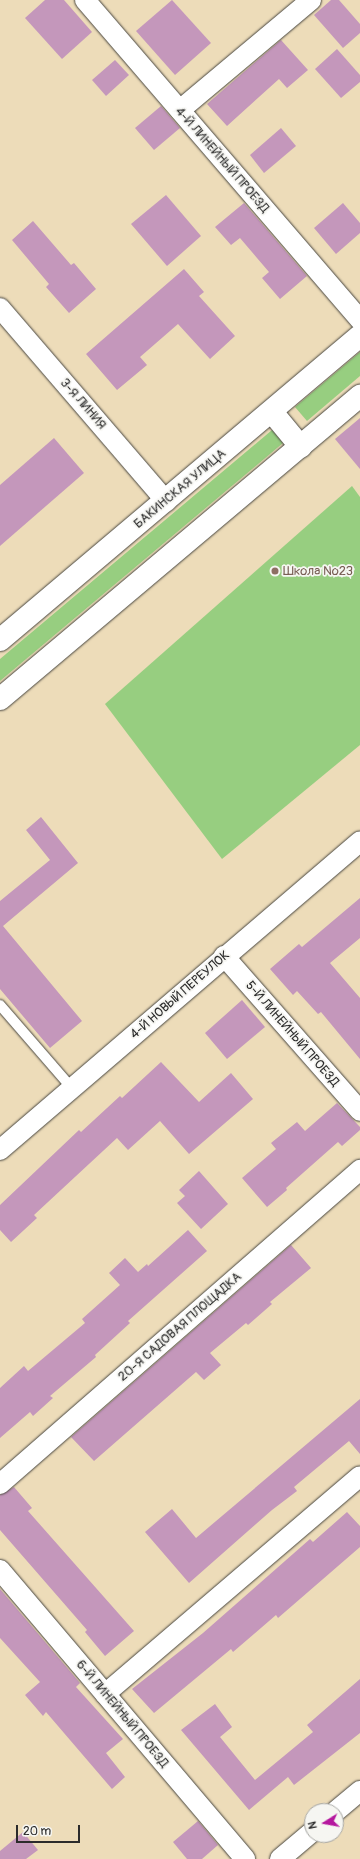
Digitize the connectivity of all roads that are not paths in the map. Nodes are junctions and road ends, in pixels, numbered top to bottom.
1 (85, 0) edge
2 (311, 0) edge
3 (180, 110) junction
4 (0, 308) edge
5 (360, 320) edge
6 (360, 336) edge
7 (360, 396) edge
8 (272, 412) junction
9 (301, 447) junction
10 (166, 501) junction
11 (0, 640) edge
12 (0, 699) edge
13 (360, 841) edge
14 (224, 956) junction
15 (0, 1005) edge
16 (72, 1088) junction
17 (360, 1111) edge
18 (0, 1150) edge
19 (360, 1170) edge
20 (360, 1476) edge
21 (0, 1484) edge
22 (0, 1570) edge
23 (105, 1694) junction
24 (360, 1791) edge
25 (344, 1804) edge
26 (304, 1839) edge
27 (245, 1859) edge
28 (280, 1859) edge

1 - 3 street, 4-Й ЛИНЕЙНЫЙ ПРОЕЗД
2 - 3 street
3 - 5 street, 4-Й ЛИНЕЙНЫЙ ПРОЕЗД
4 - 10 street, 3-Я ЛИНИЯ
6 - 8 street, БАКИНСКАЯ УЛИЦА
7 - 9 street
8 - 9 street
8 - 10 street, БАКИНСКАЯ УЛИЦА
9 - 12 street
10 - 11 street, БАКИНСКАЯ УЛИЦА
13 - 14 street, 4-Й НОВЫЙ ПЕРЕУЛОК
14 - 16 street, 4-Й НОВЫЙ ПЕРЕУЛОК
14 - 17 street, 5-Й ЛИНЕЙНЫЙ ПРОЕЗД
15 - 16 lane
16 - 18 street, 4-Й НОВЫЙ ПЕРЕУЛОК
19 - 21 street, 20-Я САДОВАЯ ПЛОЩАДКА
20 - 23 street
22 - 23 street, 6-Й ЛИНЕЙНЫЙ ПРОЕЗД
23 - 27 street, 6-Й ЛИНЕЙНЫЙ ПРОЕЗД
24 - 25 street
26 - 28 street

